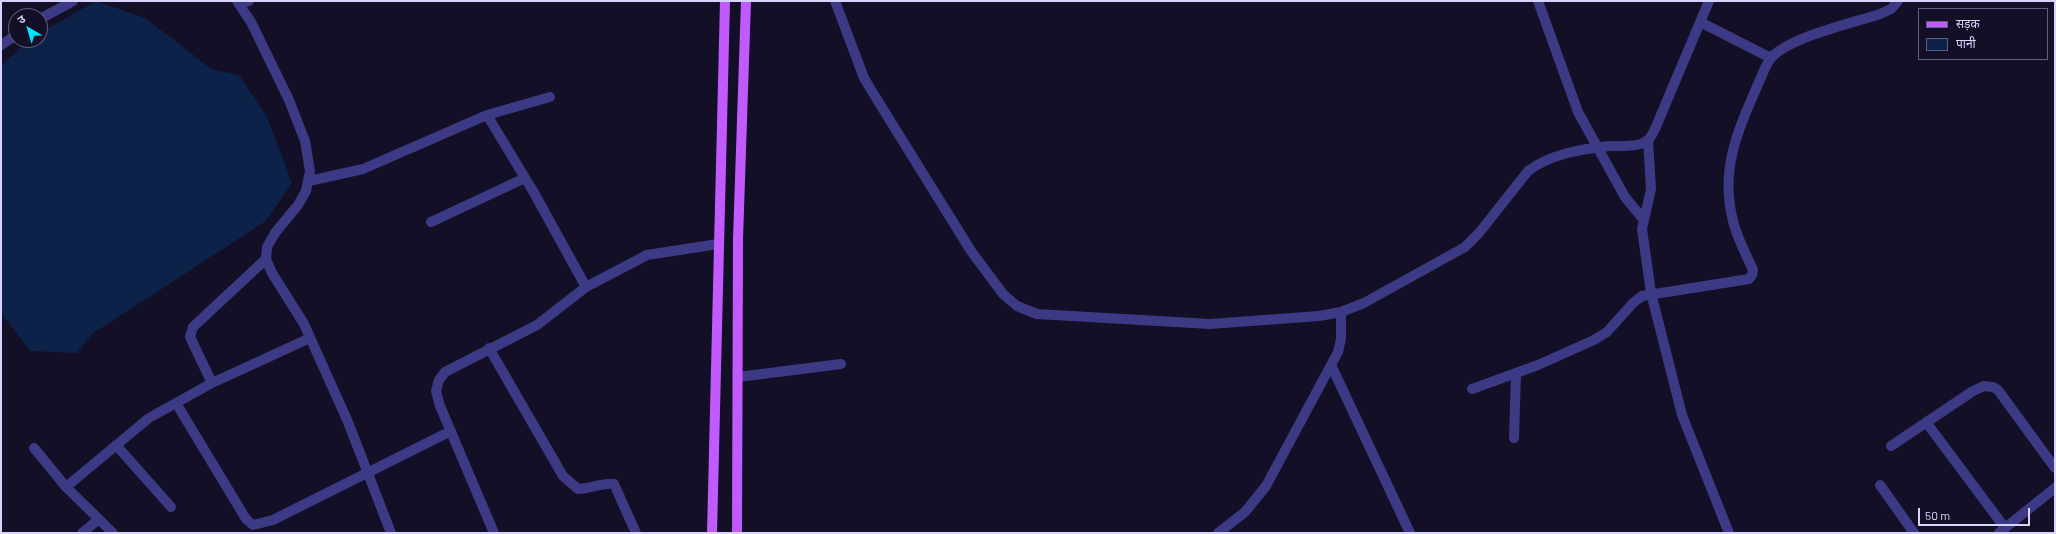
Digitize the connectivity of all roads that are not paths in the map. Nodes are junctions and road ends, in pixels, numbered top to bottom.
1 (73, 1) edge
2 (725, 1) edge
3 (746, 1) edge
4 (835, 1) edge
5 (1538, 1) edge
6 (1709, 1) edge
7 (1898, 1) edge
8 (242, 2) edge
9 (48, 15) edge
10 (1700, 22) junction
11 (1771, 58) junction
12 (550, 97) dead end
13 (487, 115) junction
14 (1648, 140) junction
15 (1597, 147) junction
16 (525, 178) junction
17 (309, 181) junction
18 (1643, 218) junction
19 (430, 222) dead end
20 (718, 244) junction
21 (266, 259) junction
22 (586, 287) junction
23 (1651, 293) junction
24 (1341, 312) junction
25 (310, 338) junction
26 (489, 348) junction
27 (841, 364) dead end
28 (1331, 365) junction
29 (1516, 373) junction
30 (738, 377) junction
31 (212, 383) junction
32 (1472, 389) dead end
33 (176, 403) junction
34 (1926, 422) junction
35 (450, 431) junction
36 (1514, 438) dead end
37 (116, 445) junction
38 (1891, 446) dead end
39 (34, 448) dead end
40 (2055, 468) edge
41 (367, 475) junction
42 (1880, 485) dead end
43 (66, 487) junction
44 (2055, 488) edge
45 (172, 507) dead end
46 (99, 519) junction
47 (2002, 530) edge
48 (82, 533) edge
49 (113, 533) edge
50 (391, 533) edge
51 (494, 533) edge
52 (636, 533) edge
53 (712, 533) edge
54 (737, 533) edge
55 (1218, 533) edge
56 (1410, 533) edge
57 (1729, 533) edge
58 (1914, 533) edge

1 - 9 street
2 - 20 main road
3 - 30 main road
4 - 24 street
5 - 15 street
6 - 10 street
7 - 11 street
8 - 17 street
10 - 11 street
10 - 14 street
11 - 23 street
12 - 13 street
13 - 16 street
13 - 17 street
14 - 15 street
14 - 18 street
15 - 18 street
15 - 24 street
16 - 19 street
16 - 22 street
17 - 21 street
18 - 23 street
20 - 22 street
20 - 53 main road
21 - 25 street
21 - 31 street
22 - 26 street
23 - 29 street
23 - 57 street
24 - 28 street
25 - 31 street
25 - 41 street
26 - 35 street
26 - 52 street
27 - 30 street
28 - 55 street
28 - 56 street
29 - 32 street
29 - 36 street
30 - 54 main road
31 - 33 street
33 - 37 street
33 - 41 street
34 - 38 street
34 - 40 street
34 - 47 street
35 - 41 street
35 - 51 street
37 - 43 street
37 - 45 street
39 - 43 street
41 - 50 street
42 - 58 street
43 - 46 street
44 - 47 street
46 - 48 street
46 - 49 street

